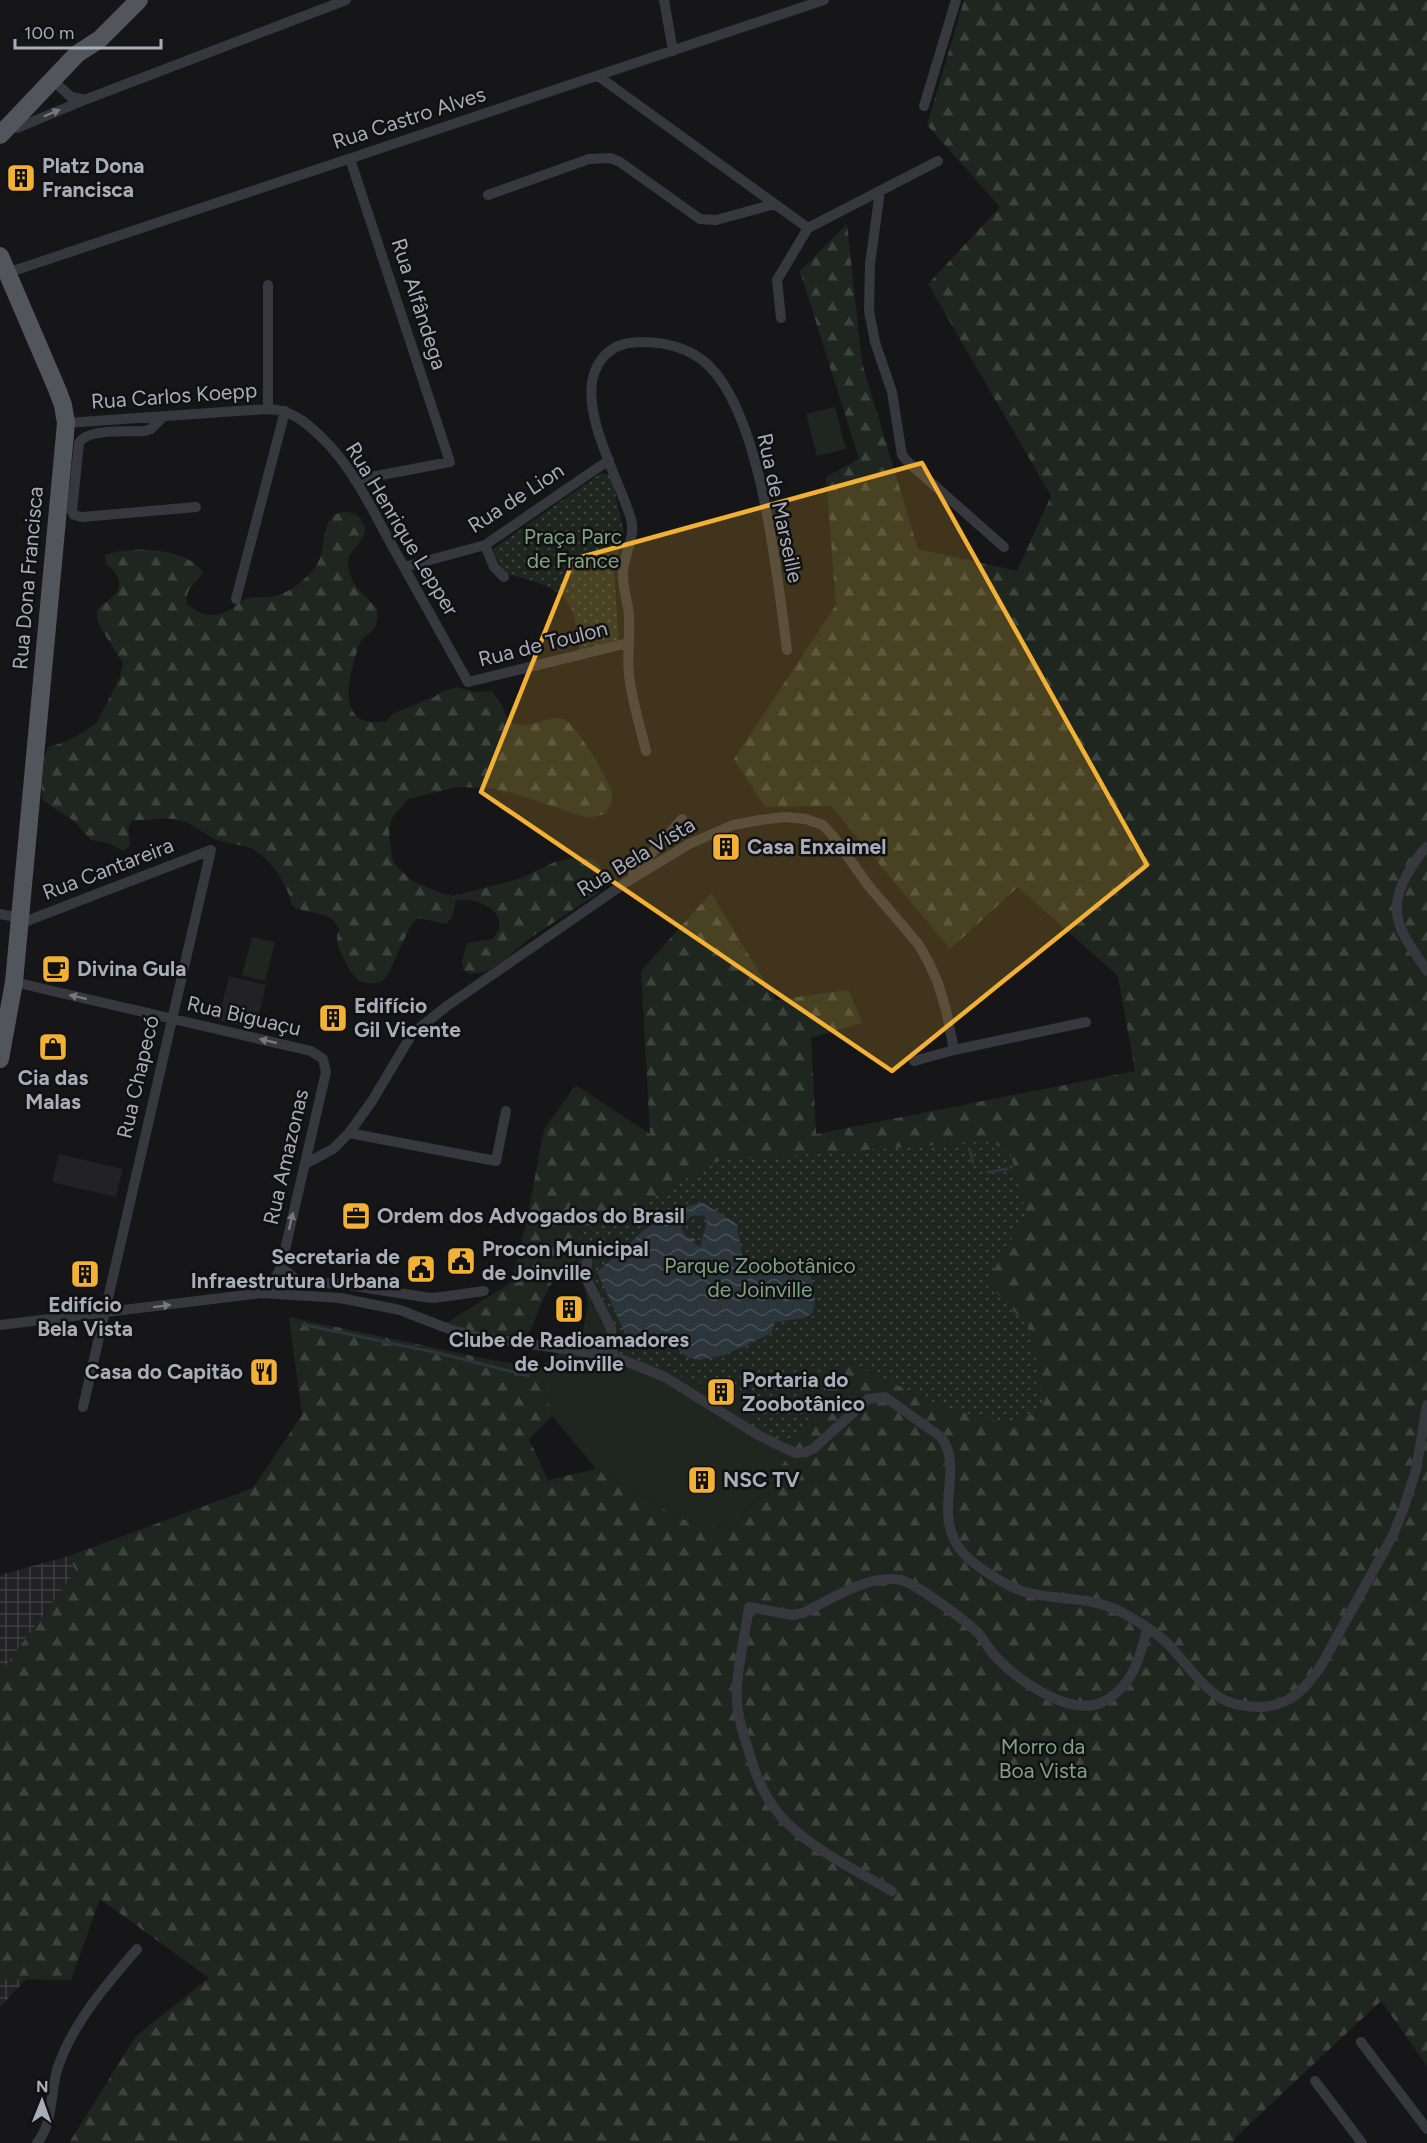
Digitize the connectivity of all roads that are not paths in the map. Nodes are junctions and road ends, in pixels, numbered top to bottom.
1 (139, 0) edge
2 (346, 0) edge
3 (664, 0) edge
4 (824, 0) edge
5 (956, 0) edge
6 (673, 51) junction
7 (598, 76) junction
8 (56, 83) junction
9 (87, 99) junction
10 (924, 106) dead end
11 (5, 136) edge
12 (350, 159) junction
13 (938, 161) dead end
14 (880, 191) junction
15 (488, 195) dead end
16 (775, 204) junction
17 (808, 228) junction
18 (0, 256) edge
19 (7, 273) junction
20 (268, 285) dead end
21 (781, 318) dead end
22 (268, 409) junction
23 (285, 411) junction
24 (163, 417) junction
25 (66, 423) junction
26 (609, 459) junction
27 (355, 480) junction
28 (196, 507) dead end
29 (485, 545) junction
30 (1004, 547) dead end
31 (404, 567) junction
32 (504, 577) dead end
33 (236, 599) dead end
34 (628, 643) junction
35 (787, 650) dead end
36 (468, 682) joint
37 (646, 751) dead end
38 (682, 819) dead end
39 (1427, 847) edge
40 (211, 850) joint
41 (625, 883) junction
42 (0, 914) edge
43 (19, 921) junction
44 (1427, 971) edge
45 (14, 982) junction
46 (172, 1019) junction
47 (1086, 1022) dead end
48 (954, 1050) junction
49 (0, 1059) edge
50 (323, 1059) joint
51 (914, 1061) dead end
52 (506, 1112) dead end
53 (349, 1133) junction
54 (304, 1164) junction
55 (587, 1262) dead end
56 (280, 1267) junction
57 (308, 1283) junction
58 (371, 1289) junction
59 (484, 1291) dead end
60 (262, 1293) junction
61 (308, 1295) junction
62 (359, 1301) junction
63 (380, 1305) junction
64 (104, 1313) junction
65 (0, 1325) edge
66 (613, 1356) junction
67 (1427, 1405) edge
68 (83, 1407) dead end
69 (1148, 1628) junction
70 (892, 1892) dead end
71 (137, 1949) dead end
72 (1360, 2042) dead end
73 (1315, 2081) dead end
74 (1427, 2129) edge
75 (37, 2143) edge
76 (1362, 2143) edge

1 - 8 main road
2 - 9 street
3 - 6 street
4 - 6 street, Rua Castro Alves
5 - 10 street
6 - 7 street, Rua Castro Alves
7 - 12 street, Rua Castro Alves
7 - 16 street
8 - 9 street
8 - 11 main road
11 -> 9 street
12 - 19 street, Rua Castro Alves
12 - 27 street, Rua Alfândega
13 - 14 street
14 - 17 street
14 - 30 street
15 - 16 street
16 - 17 street
17 - 21 street
18 - 19 main road, Rua Dona Francisca
19 - 25 main road, Rua Dona Francisca
20 - 22 street
22 - 23 street, Rua Carlos Koepp
22 - 24 street, Rua Carlos Koepp
23 - 27 street, Rua Henrique Lepper
23 - 33 street
24 - 25 street, Rua Carlos Koepp
24 - 28 street
25 - 43 main road, Rua Dona Francisca
26 - 29 street, Rua de Lion
26 - 34 street, Rua de Marseille
26 - 35 street, Rua de Marseille
27 - 31 street, Rua Henrique Lepper
29 - 31 street, Rua de Lion
29 - 32 street
31 - 36 street, Rua Henrique Lepper
34 - 36 street, Rua de Toulon
34 - 37 street, Rua de Marseille
38 - 41 street
39 - 44 street
40 - 43 street, Rua Cantareira
40 - 46 street, Rua Chapecó
41 - 48 street, Rua Bela Vista
41 - 53 street, Rua Bela Vista
42 - 43 street
43 - 45 main road, Rua Dona Francisca
46 -> 45 street, Rua Biguaçu
45 - 49 main road, Rua Dona Francisca
50 -> 46 street, Rua Biguaçu
46 - 64 street, Rua Chapecó
47 - 48 street
48 - 51 street
50 - 54 street, Rua Amazonas
52 - 53 street
53 - 54 street, Rua Bela Vista
56 -> 54 street, Rua Amazonas
55 - 66 street
56 - 57 street
56 - 60 street, Rua Amazonas
57 - 58 street
57 - 61 street
58 - 59 street
58 - 62 street
58 - 63 street
60 - 61 street
64 -> 60 street
61 - 62 street
62 - 63 street
63 - 66 street
64 - 65 street
64 - 68 street, Rua Chapecó
66 - 69 street
67 - 69 street
69 - 70 street
71 - 75 street
72 - 74 street
73 - 76 street

